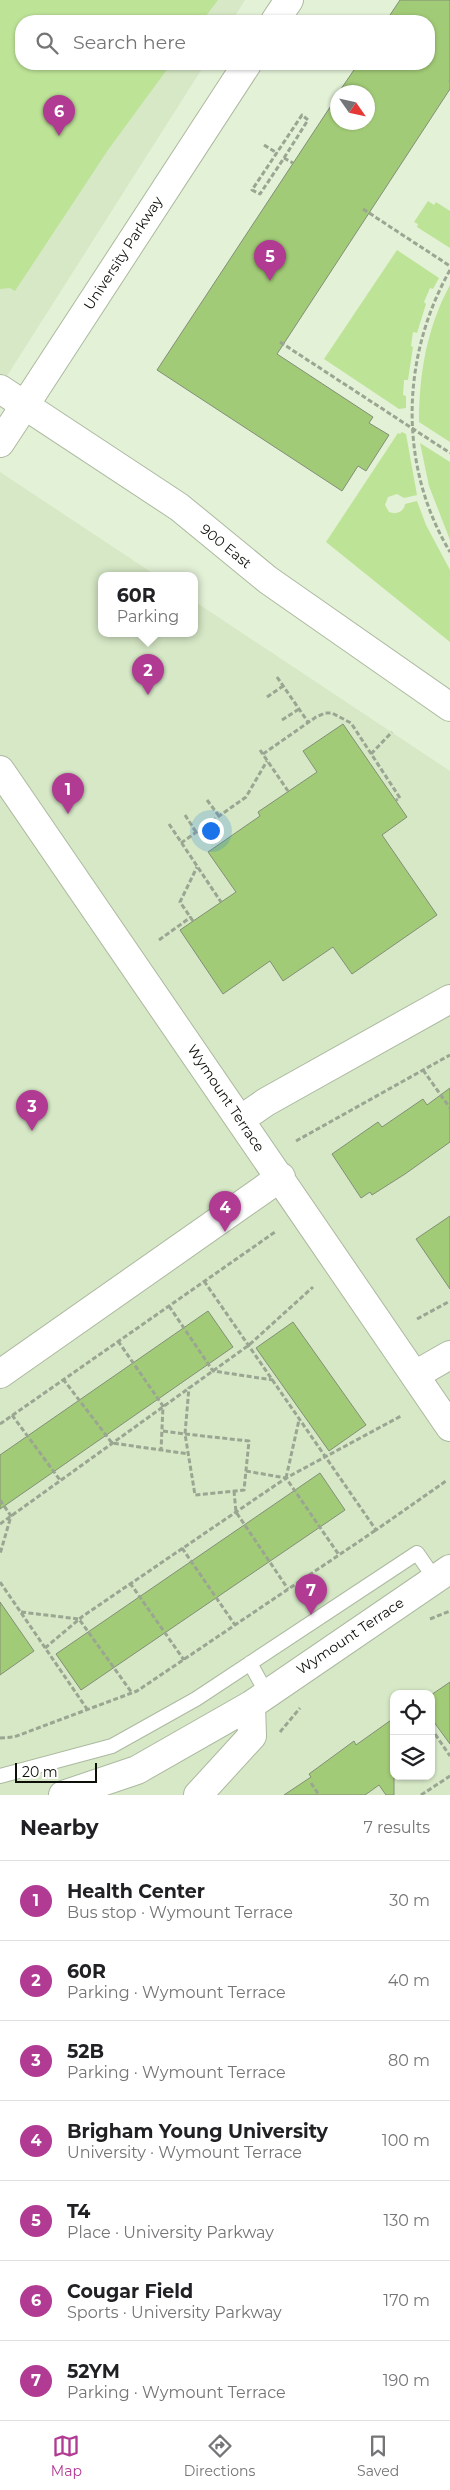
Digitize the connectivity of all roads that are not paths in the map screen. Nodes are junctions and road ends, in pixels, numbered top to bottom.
1 (289, 0) edge
2 (279, 15) edge
3 (243, 70) edge
4 (0, 389) edge
5 (25, 405) junction
6 (0, 442) edge
7 (450, 707) edge
8 (0, 770) edge
9 (450, 999) edge
10 (240, 1120) junction
11 (281, 1178) junction
12 (450, 1356) edge
13 (0, 1374) edge
14 (415, 1375) junction
15 (450, 1427) edge
16 (442, 1574) edge
17 (250, 1663) junction
18 (259, 1699) junction
19 (0, 1776) edge
20 (63, 1795) edge
21 (198, 1795) edge

1 - 2 street
3 - 5 street, University Parkway
4 - 5 street, 900 East
5 - 6 street, University Parkway
5 - 7 street, 900 East
8 - 10 street, Wymount Terrace
9 - 10 street
10 - 11 street, Wymount Terrace
11 - 13 street
11 - 14 street, Wymount Terrace
12 - 14 street
14 - 15 street, Wymount Terrace
16 - 17 lane
16 - 18 street, Wymount Terrace
17 - 18 lane
17 - 19 lane
18 - 20 street, Wymount Terrace
18 - 21 street

